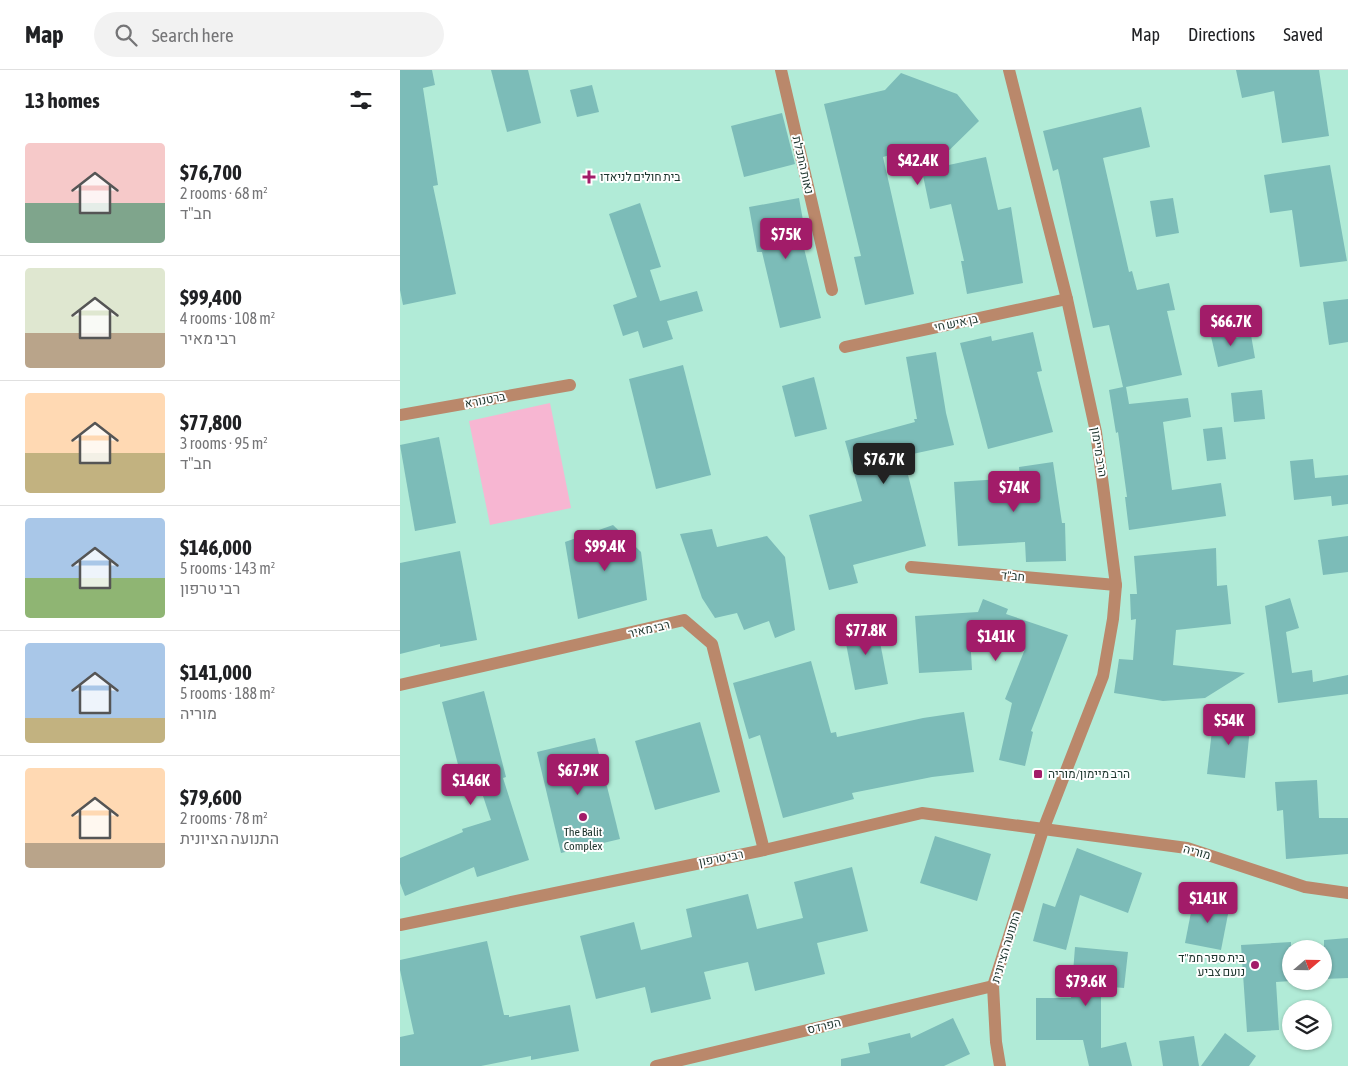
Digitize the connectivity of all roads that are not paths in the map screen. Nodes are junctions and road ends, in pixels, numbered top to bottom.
1 (781, 70) edge
2 (1009, 70) edge
3 (832, 290) dead end
4 (1068, 299) junction
5 (845, 347) dead end
6 (570, 385) dead end
7 (400, 415) edge
8 (911, 567) dead end
9 (1116, 585) junction
10 (400, 685) edge
11 (1043, 830) junction
12 (764, 850) junction
13 (1348, 892) edge
14 (400, 925) edge
15 (993, 986) junction
16 (656, 1066) edge
17 (1000, 1066) edge

1 - 3 street, נאות התכלת
2 - 4 street, הרב מיימון
4 - 5 street, בן איש חי
4 - 9 street, הרב מיימון
6 - 7 street, ברטנורא
8 - 9 street, חב"ד
9 - 11 street, הרב מיימון
10 - 12 street, רבי מאיר
11 - 12 street, רבי טרפון
11 - 13 street, מוריה
11 - 15 street, התנועה הציונית
12 - 14 street, רבי טרפון
15 - 16 street, הפרדס
15 - 17 street, התנועה הציונית

